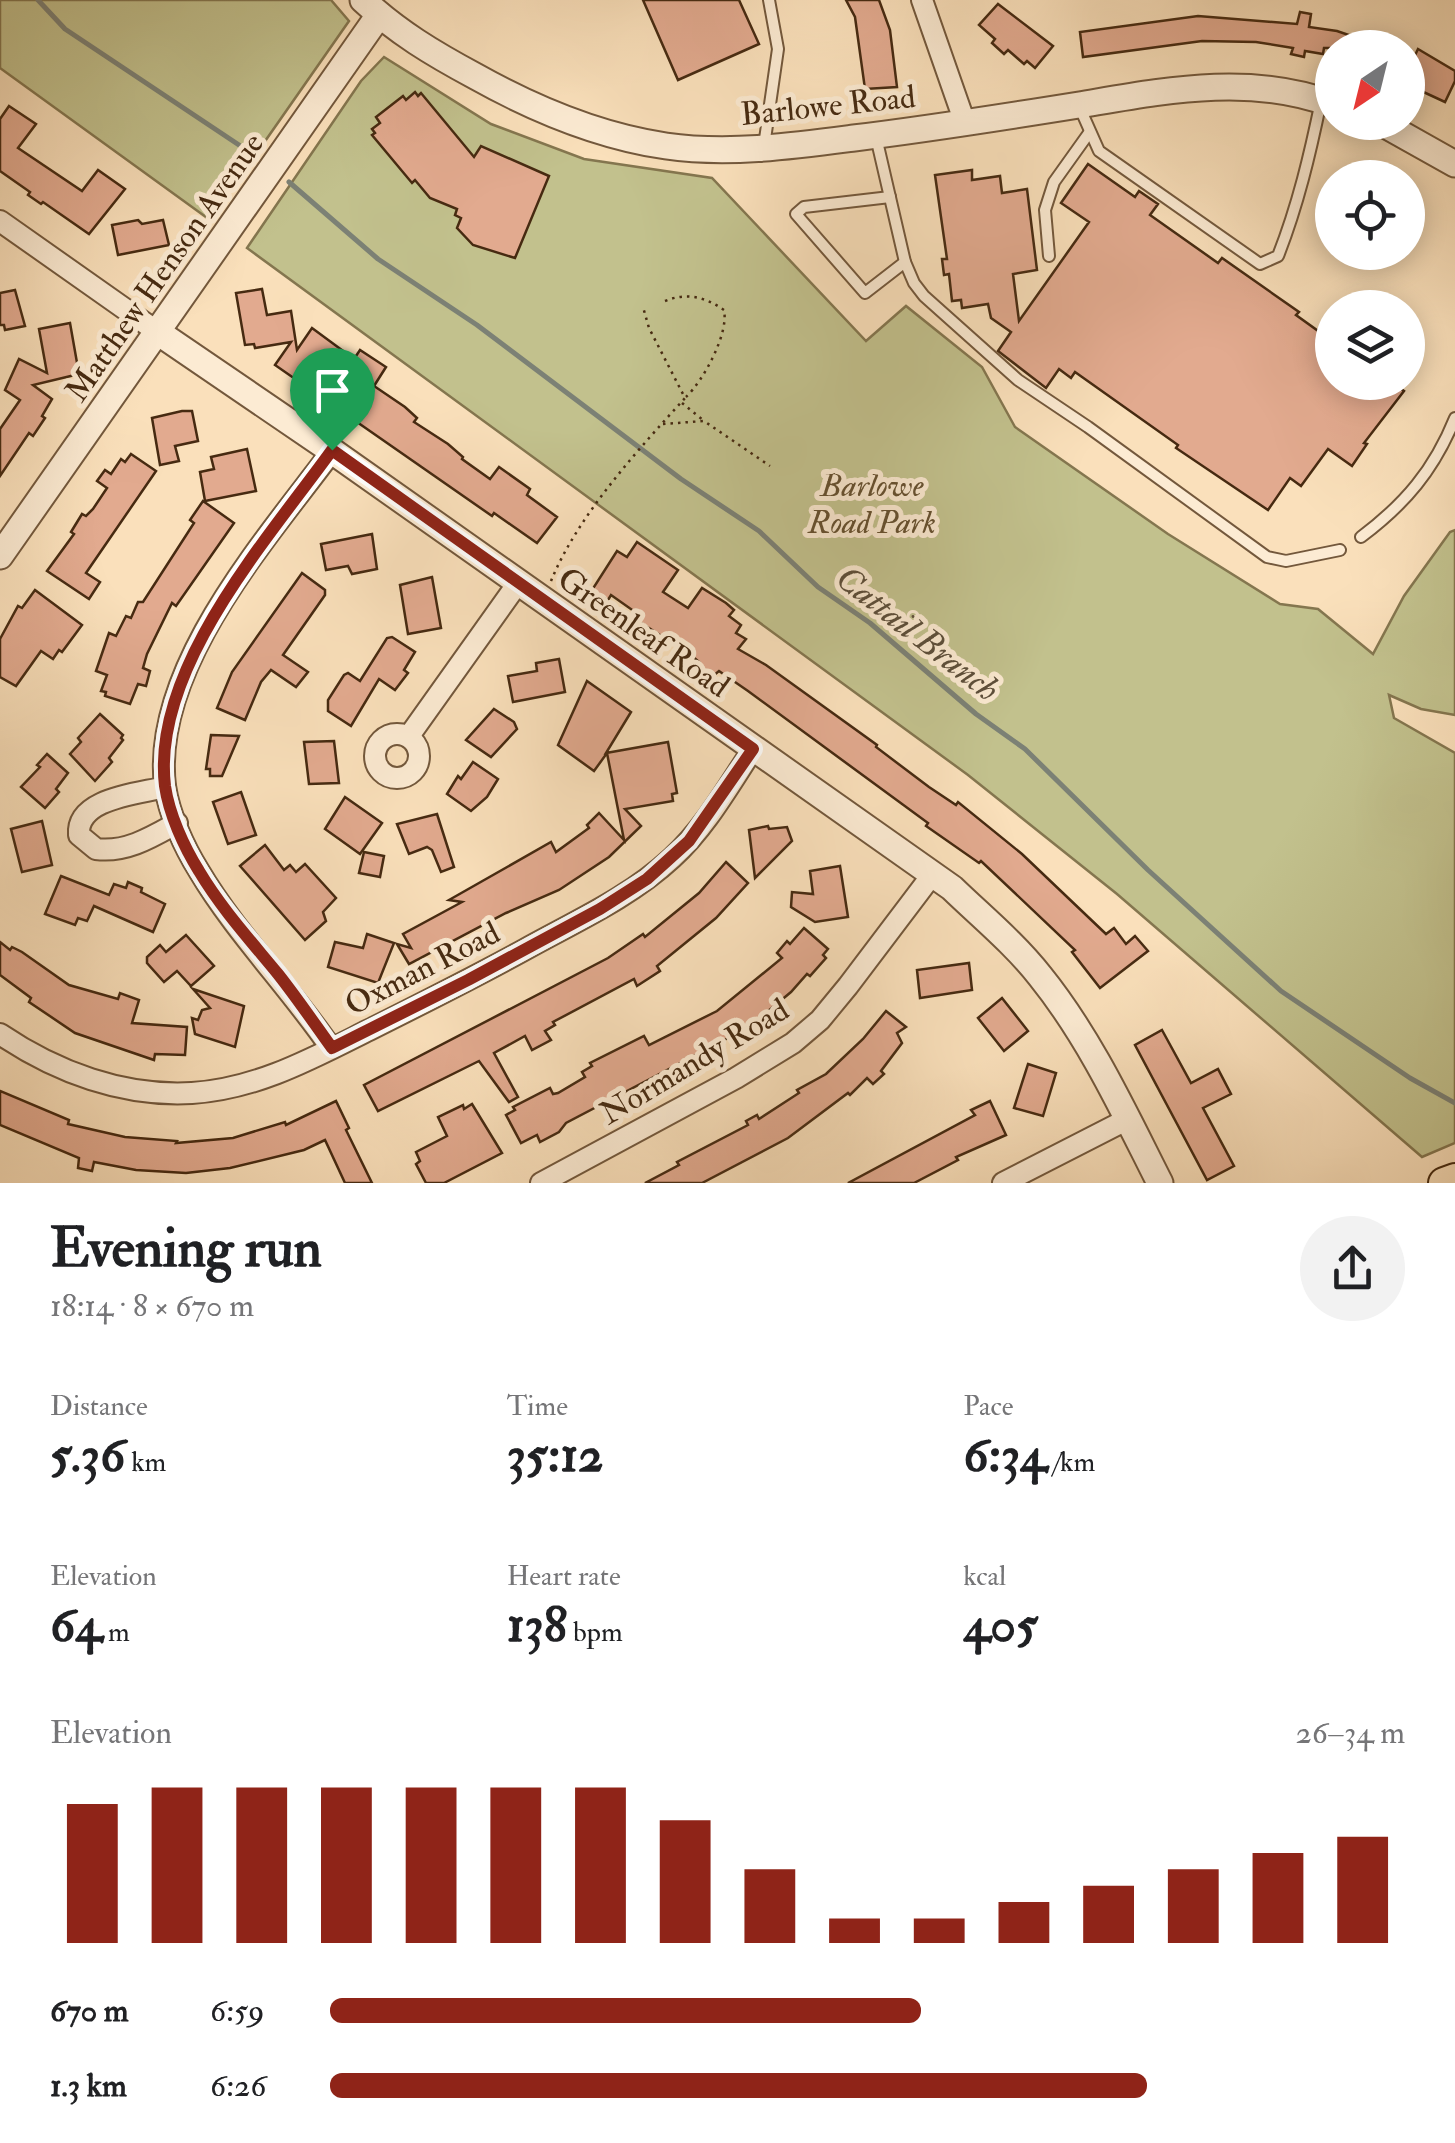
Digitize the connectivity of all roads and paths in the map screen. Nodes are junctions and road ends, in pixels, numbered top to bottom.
1 (768, 0) edge
2 (922, 0) edge
3 (377, 5) edge
4 (1315, 99) edge
5 (1078, 105) junction
6 (965, 122) junction
7 (1089, 133) junction
8 (876, 136) junction
9 (1316, 140) edge
10 (1413, 140) edge
11 (764, 148) junction
12 (1455, 163) edge
13 (890, 197) junction
14 (0, 221) edge
15 (1049, 256) dead end
16 (905, 262) junction
17 (665, 302) dead end
18 (643, 307) dead end
19 (158, 333) junction
20 (684, 398) junction
21 (680, 402) junction
22 (1455, 418) edge
23 (704, 421) junction
24 (661, 424) junction
25 (332, 450) junction
26 (770, 466) dead end
27 (1361, 538) dead end
28 (1340, 550) dead end
29 (0, 556) edge
30 (518, 583) junction
31 (544, 601) junction
32 (408, 736) dead end
33 (753, 749) junction
34 (166, 787) junction
35 (177, 823) junction
36 (932, 876) junction
37 (0, 1034) edge
38 (332, 1048) junction
39 (1128, 1120) junction
40 (1455, 1178) edge
41 (541, 1183) edge
42 (1003, 1183) edge
43 (1160, 1183) edge
44 (1444, 1183) edge

1 - 11 lane
2 - 6 street
3 - 11 street, Barlowe Road
3 - 19 street, Matthew Henson Avenue
4 - 5 street, Barlowe Road
5 - 6 street, Barlowe Road
5 - 7 lane
6 - 8 street, Barlowe Road
7 - 9 lane
7 - 15 lane
8 - 11 street, Barlowe Road
8 - 13 lane
10 - 12 street
13 - 16 lane
13 - 16 lane
14 - 19 street, Greenleaf Road
16 - 28 lane
17 - 20 path
18 - 20 path
19 - 25 street, Greenleaf Road
19 - 29 street, Matthew Henson Avenue
20 - 21 path
21 - 23 path
21 - 24 path
22 - 27 lane
23 - 24 path
23 - 26 path
24 - 31 path
25 - 30 street, Greenleaf Road
25 - 34 street
30 - 31 street, Greenleaf Road
30 - 32 street
31 - 33 street, Greenleaf Road
33 - 36 street, Greenleaf Road
33 - 38 street, Oxman Road
34 - 35 street
34 - 35 street
35 - 38 street
36 - 39 street, Greenleaf Road
36 - 41 street, Normandy Road
37 - 38 street, Oxman Road
39 - 42 street
39 - 43 street, Greenleaf Road
40 - 44 main road

